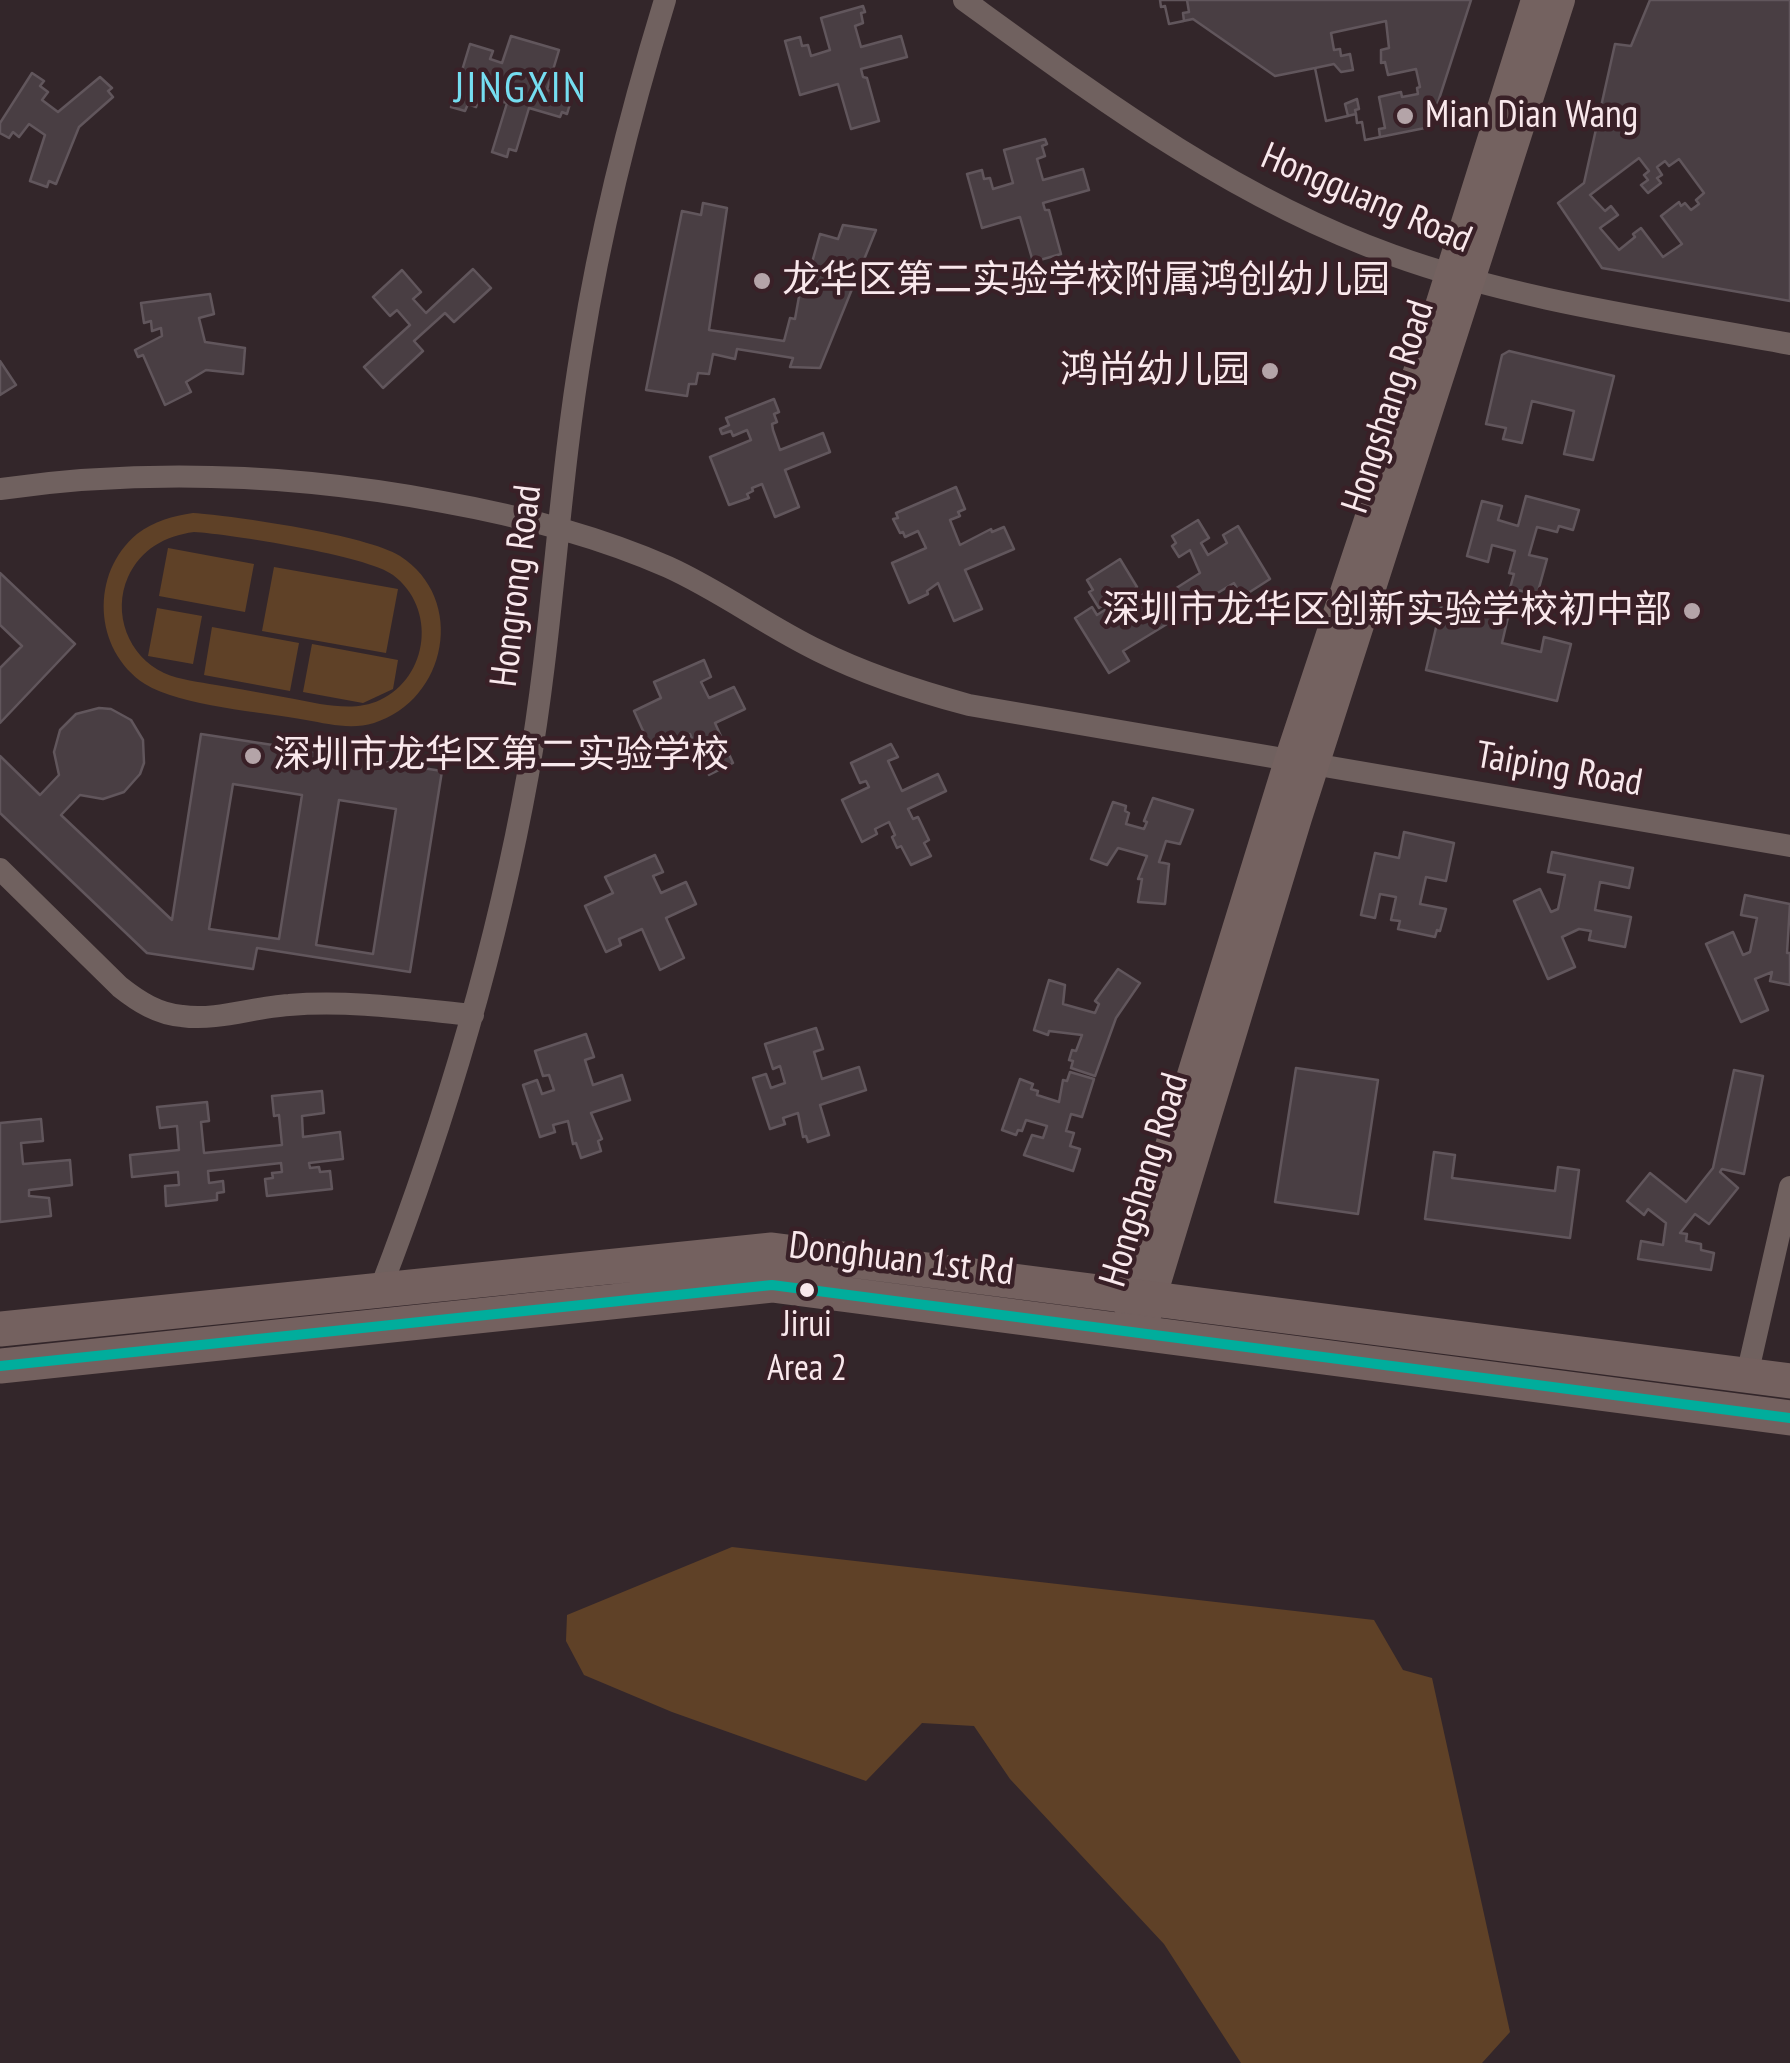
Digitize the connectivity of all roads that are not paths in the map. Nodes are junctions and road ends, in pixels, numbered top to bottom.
1 (665, 0) edge
2 (964, 0) edge
3 (1536, 0) edge
4 (1560, 0) edge
5 (1460, 278) junction
6 (1790, 344) edge
7 (0, 489) edge
8 (560, 527) junction
9 (1303, 760) junction
10 (1790, 846) edge
11 (0, 870) edge
12 (473, 1015) junction
13 (1790, 1187) edge
14 (380, 1290) junction
15 (1138, 1297) junction
16 (0, 1328) edge
17 (1140, 1334) junction
18 (0, 1366) edge
19 (1746, 1375) junction
20 (1790, 1381) edge
21 (1790, 1418) edge

1 - 8 street, Hongrong Road
2 - 5 street, Hongguang Road
3 - 5 street, Hongshang Road
4 - 5 street, Hongshang Road
5 - 6 street, Hongguang Road
5 - 9 street, Hongshang Road
7 - 8 street, Taiping Road
8 - 9 street, Taiping Road
8 - 12 street, Hongrong Road
9 - 10 street, Taiping Road
9 - 15 street, Hongshang Road
11 - 12 street
12 - 14 street, Hongrong Road
13 - 19 street
14 - 15 main road, Donghuan 1st Rd
14 - 16 main road, Donghuan 1st Rd
15 - 17 street, Hongshang Road
15 - 19 main road, Donghuan 1st Rd
17 - 18 main road, Donghuan 1st Rd
17 - 21 main road, Donghuan 1st Rd
19 - 20 main road, Donghuan 1st Rd

